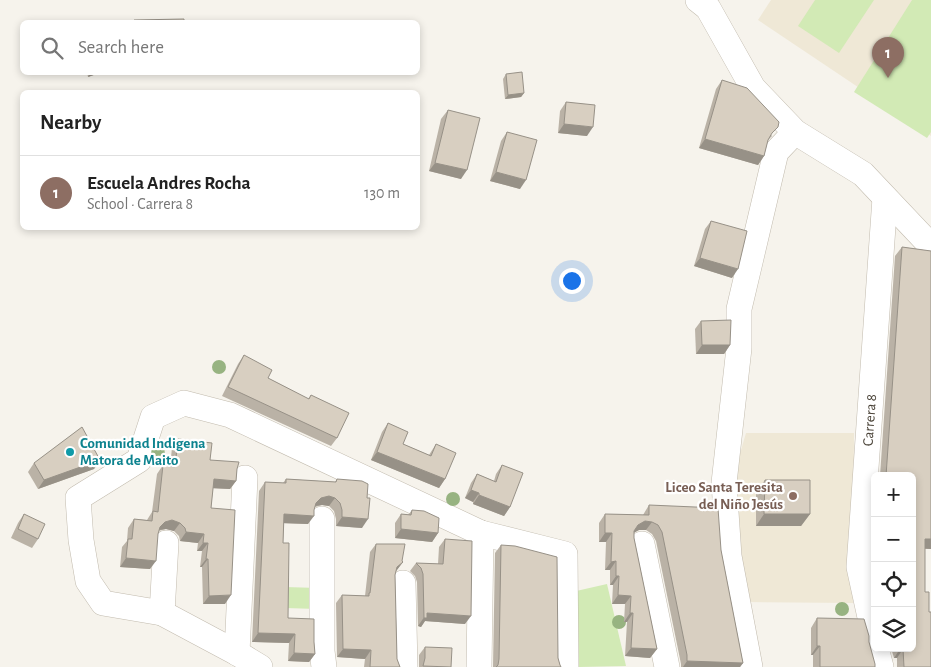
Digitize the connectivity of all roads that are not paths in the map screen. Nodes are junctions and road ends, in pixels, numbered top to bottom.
1 (698, 0) edge
2 (795, 132) junction
3 (885, 198) junction
4 (931, 246) edge
5 (245, 478) dead end
6 (322, 519) dead end
7 (481, 533) junction
8 (166, 543) dead end
9 (642, 544) dead end
10 (403, 583) dead end
11 (162, 613) junction
12 (871, 622) edge
13 (877, 652) edge
14 (237, 653) junction
15 (260, 667) edge
16 (324, 667) edge
17 (405, 667) edge
18 (479, 667) edge
19 (566, 667) edge
20 (667, 667) edge
21 (750, 667) edge
22 (880, 667) edge

1 - 2 street
2 - 3 street
2 - 21 street
3 - 4 street
3 - 12 street, Carrera 8
5 - 14 street
6 - 16 street
7 - 11 street
7 - 18 street
7 - 19 street
8 - 11 street
9 - 20 street
10 - 17 street
11 - 14 street
13 - 22 street
14 - 15 street

